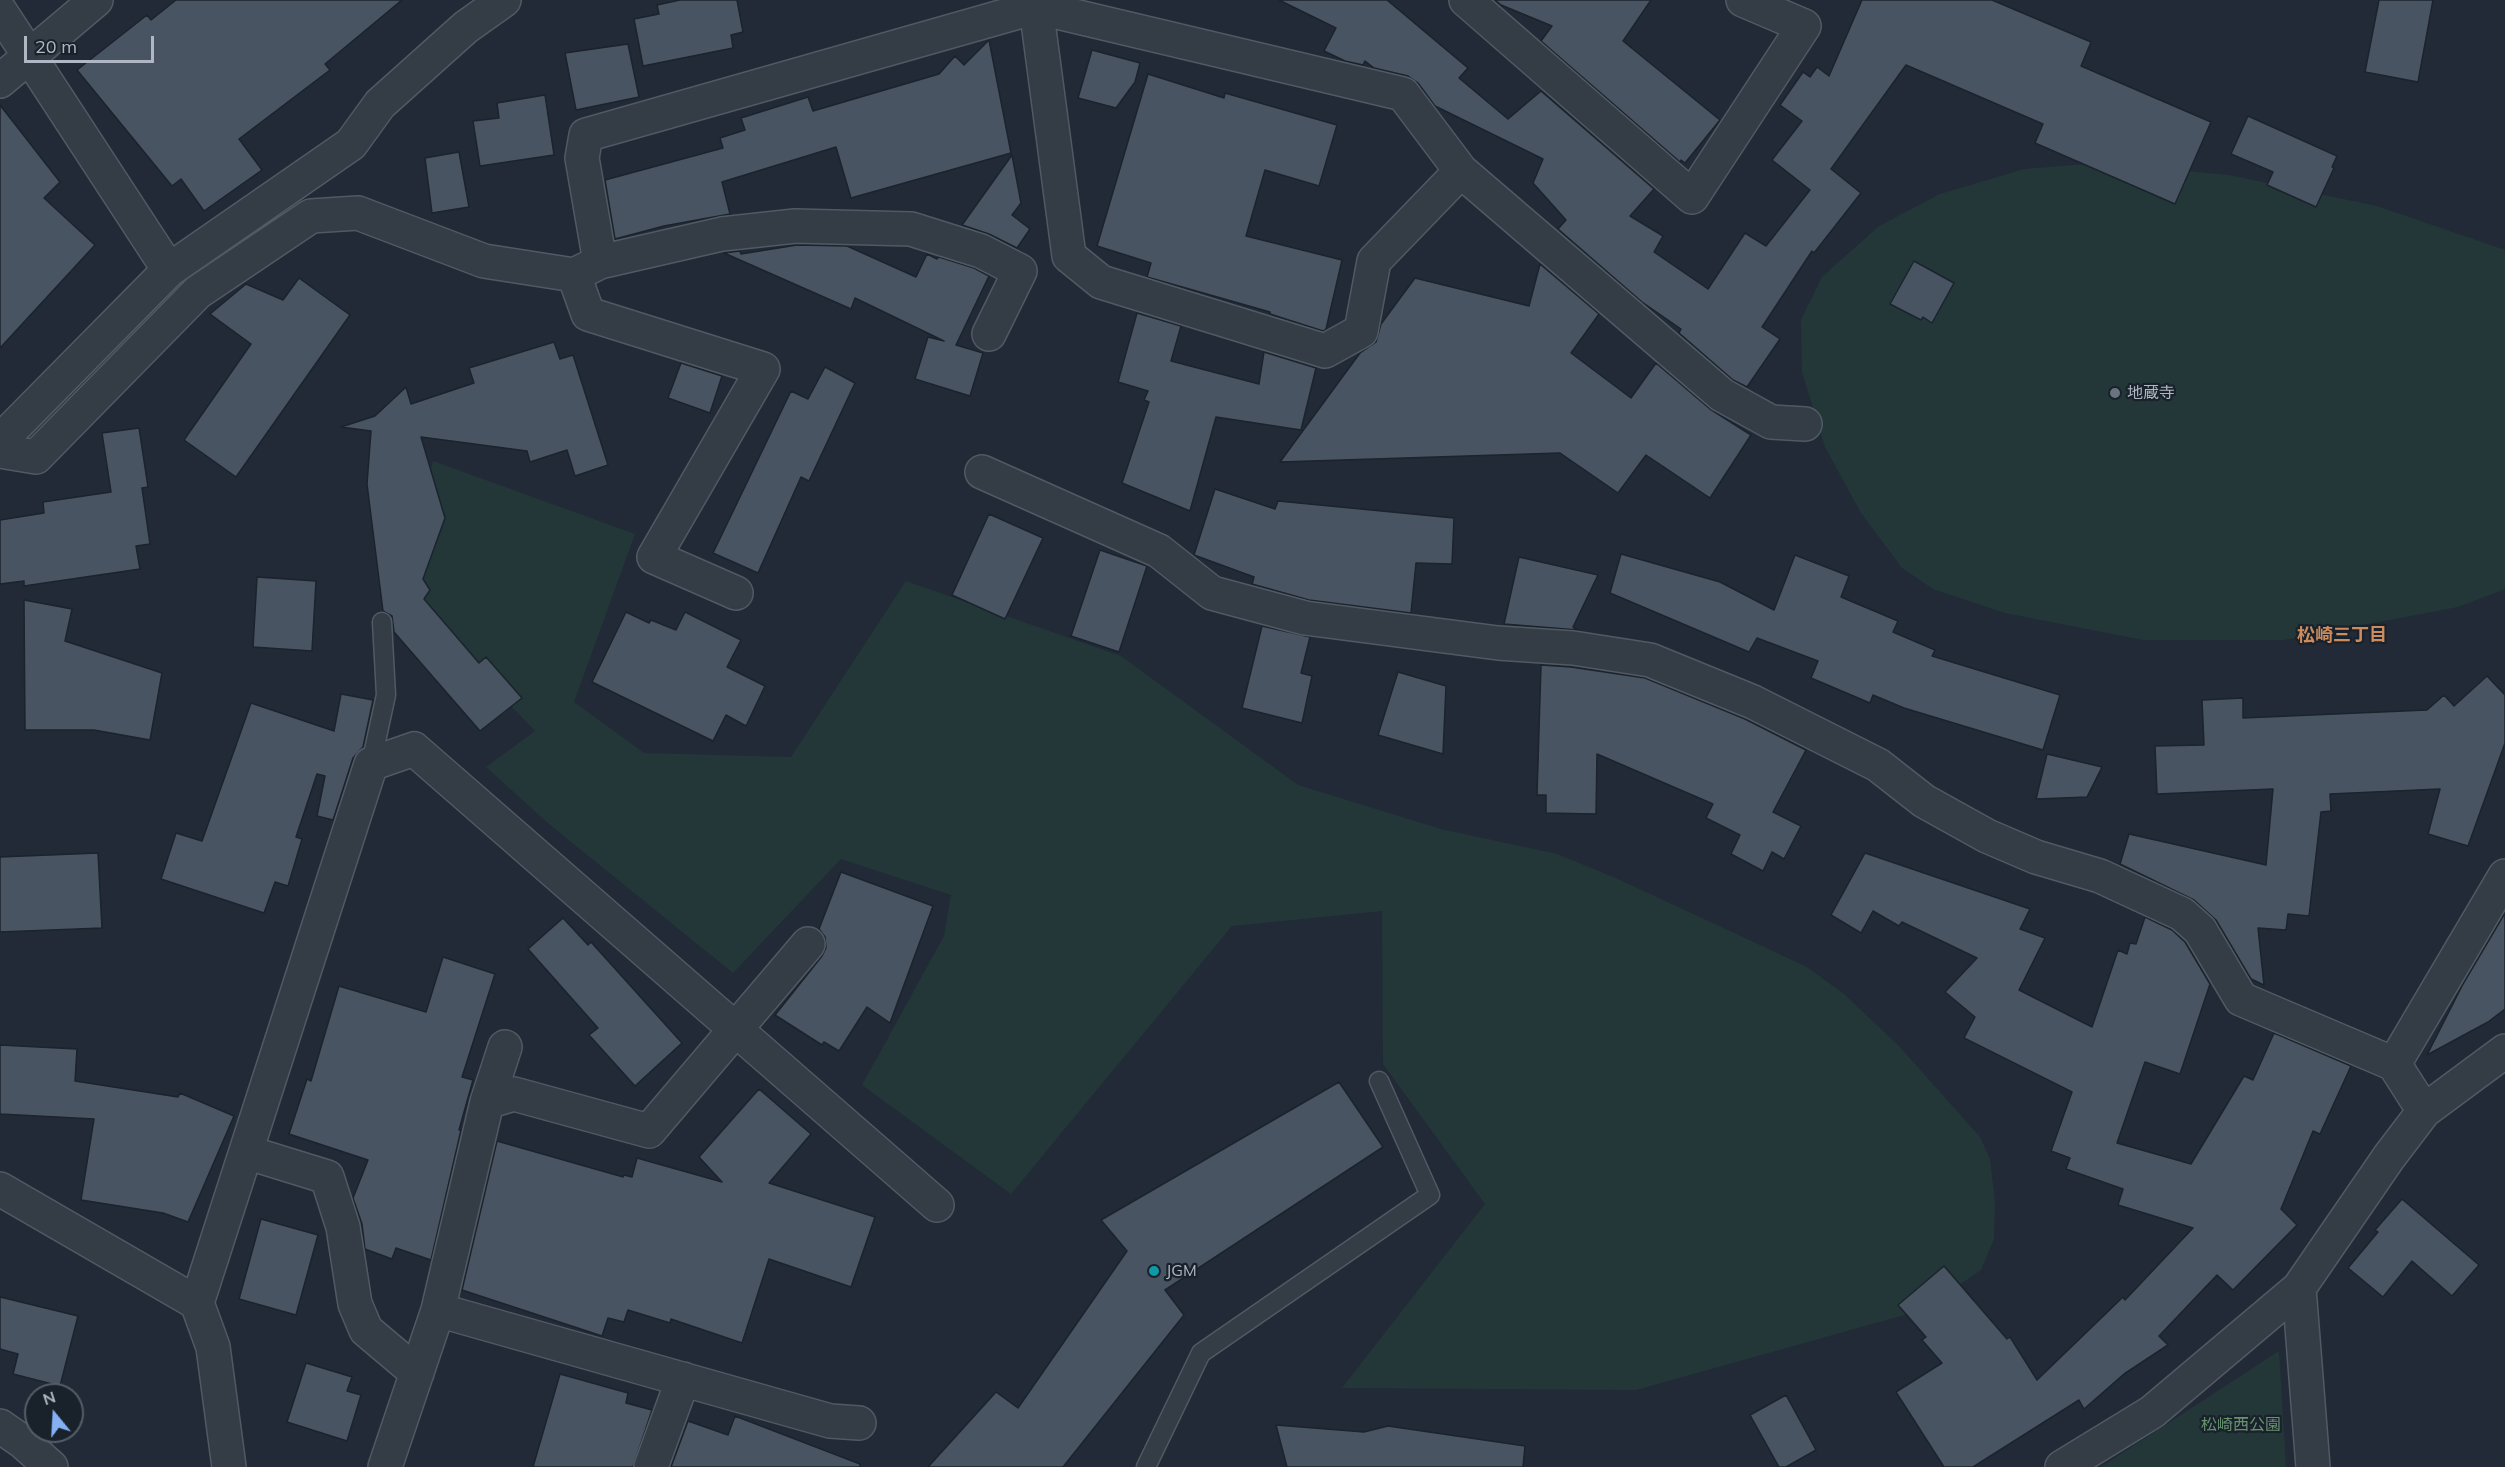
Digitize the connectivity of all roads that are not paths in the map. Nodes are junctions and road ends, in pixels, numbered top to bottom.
1 (96, 0) edge
2 (504, 0) edge
3 (1466, 0) edge
4 (1743, 0) edge
5 (1036, 7) junction
6 (0, 11) edge
7 (29, 56) junction
8 (0, 81) edge
9 (1461, 171) junction
10 (587, 268) junction
11 (169, 270) junction
12 (989, 334) dead end
13 (1805, 424) dead end
14 (0, 441) edge
15 (0, 451) edge
16 (982, 472) dead end
17 (736, 593) dead end
18 (382, 622) dead end
19 (371, 764) junction
20 (2505, 876) edge
21 (808, 944) dead end
22 (736, 1029) junction
23 (504, 1047) dead end
24 (2505, 1051) edge
25 (2394, 1064) junction
26 (1378, 1081) dead end
27 (487, 1102) junction
28 (2424, 1111) junction
29 (246, 1152) junction
30 (0, 1189) edge
31 (937, 1205) dead end
32 (2299, 1288) junction
33 (197, 1303) junction
34 (438, 1310) junction
35 (417, 1373) junction
36 (683, 1379) junction
37 (859, 1423) dead end
38 (0, 1426) edge
39 (51, 1467) edge
40 (229, 1467) edge
41 (386, 1467) edge
42 (651, 1467) edge
43 (1146, 1467) edge
44 (2062, 1467) edge
45 (2313, 1467) edge

1 - 7 street
2 - 11 street
3 - 4 street
5 - 9 street
5 - 9 street
5 - 10 street
6 - 7 street
7 - 8 street
7 - 11 street
9 - 13 street
10 - 12 street
10 - 15 street
10 - 17 street
11 - 14 street
16 - 25 street
18 - 19 lane
19 - 22 street
19 - 29 street
20 - 25 street
21 - 22 street
22 - 27 street
22 - 31 street
23 - 27 street
24 - 28 street
25 - 28 street
26 - 43 lane
27 - 34 street
28 - 32 street
29 - 33 street
29 - 35 street
30 - 33 street
32 - 44 street
32 - 45 street
33 - 40 street
34 - 35 street
34 - 36 street
35 - 41 street
36 - 37 street
36 - 42 street
38 - 39 street

